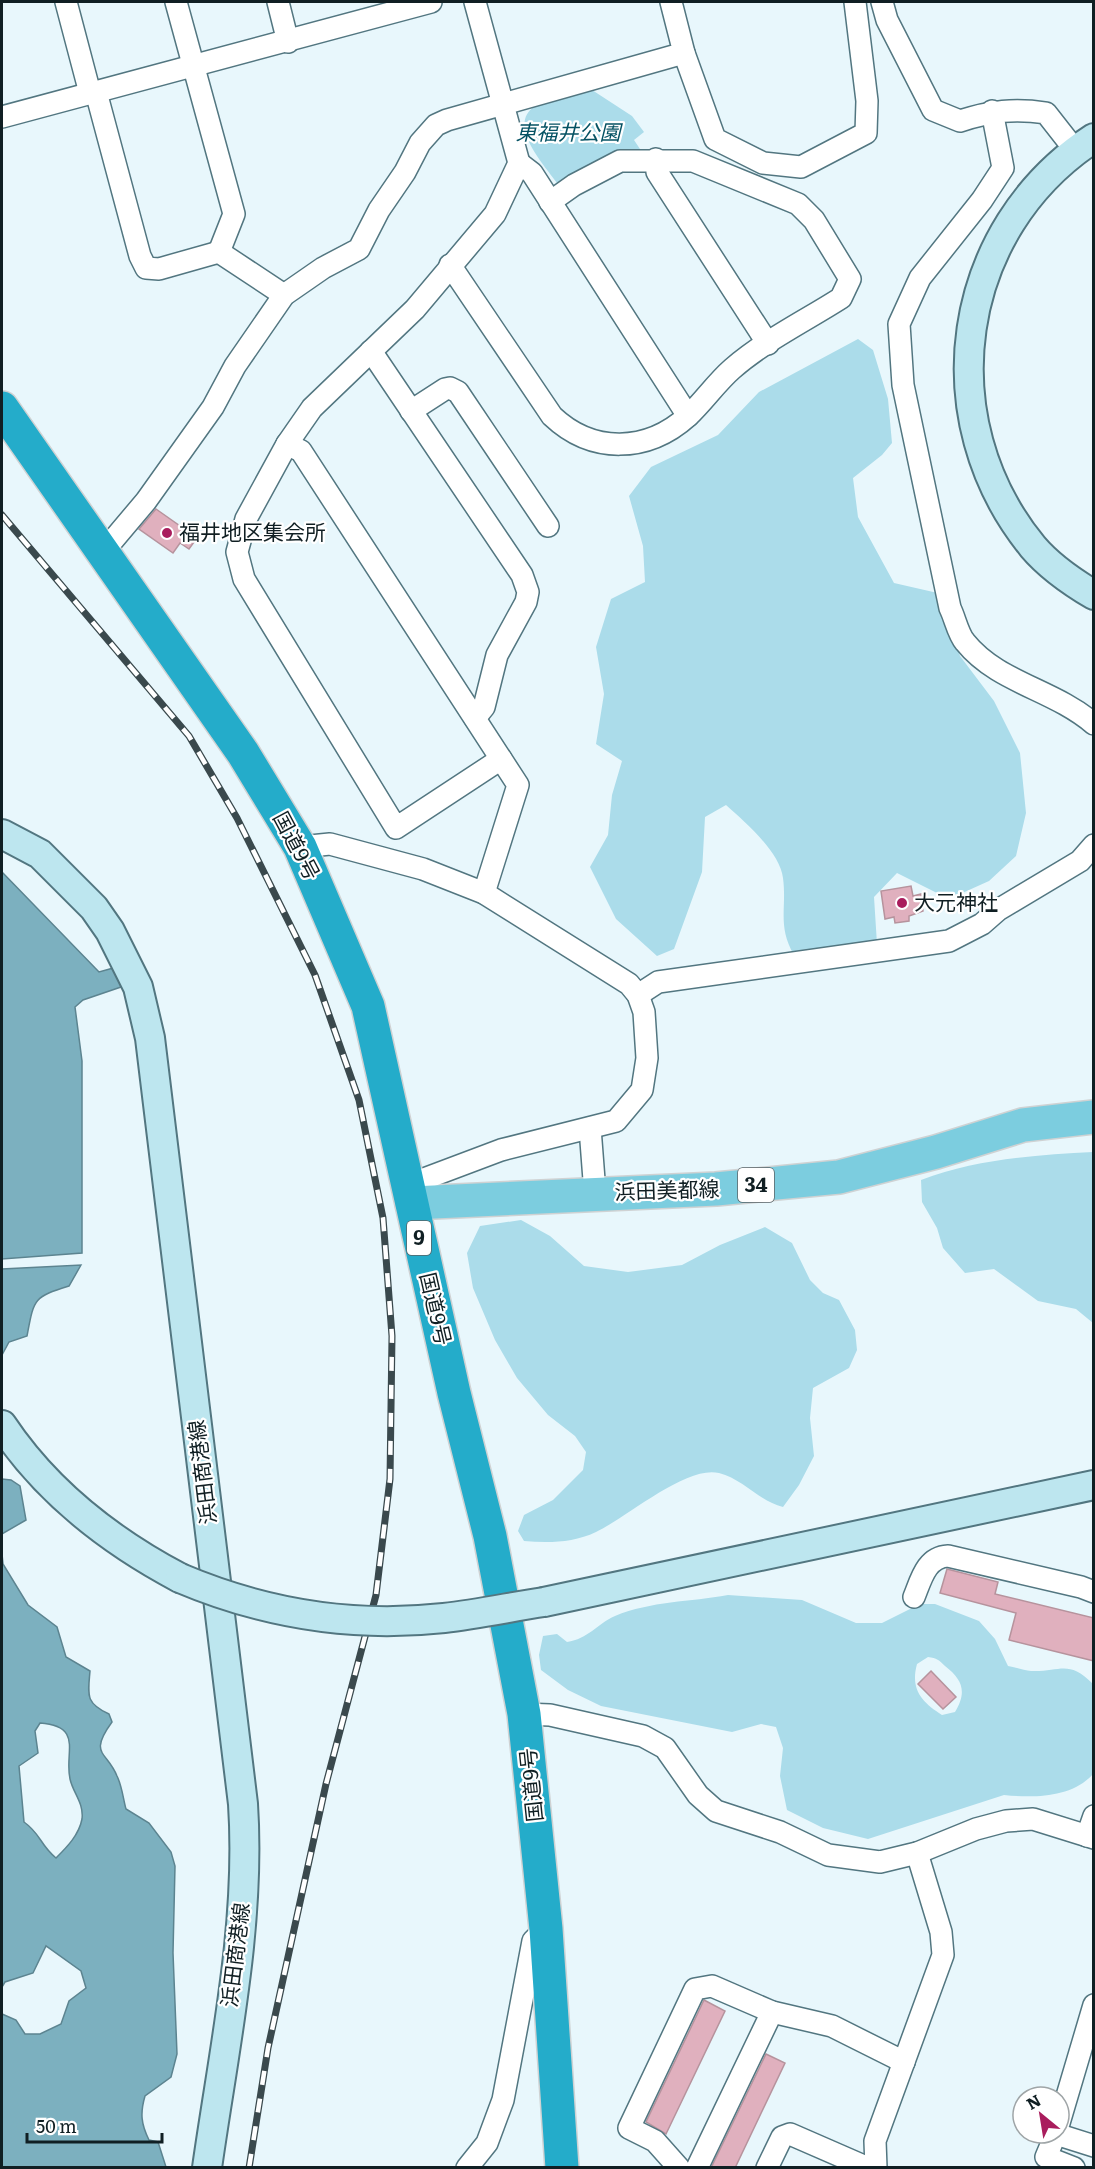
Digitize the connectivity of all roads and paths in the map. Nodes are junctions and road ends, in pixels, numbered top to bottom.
1 (66, 2) edge
2 (176, 2) edge
3 (278, 2) edge
4 (431, 2) edge
5 (475, 2) edge
6 (671, 2) edge
7 (855, 2) edge
8 (882, 2) edge
9 (391, 7) edge
10 (288, 42) junction
11 (684, 53) junction
12 (195, 66) junction
13 (93, 93) junction
14 (503, 105) junction
15 (992, 111) junction
16 (2, 117) edge
17 (1084, 144) edge
18 (656, 159) junction
19 (519, 163) junction
20 (550, 202) junction
21 (219, 252) junction
22 (450, 265) junction
23 (285, 295) junction
24 (768, 344) junction
25 (371, 351) junction
26 (2, 408) edge
27 (411, 411) junction
28 (688, 416) junction
29 (287, 444) junction
30 (548, 526) dead end
31 (103, 552) junction
32 (1065, 578) junction
33 (1094, 588) edge
34 (1094, 595) edge
35 (475, 718) junction
36 (1094, 724) edge
37 (501, 759) junction
38 (2, 834) edge
39 (1094, 846) edge
40 (300, 847) junction
41 (484, 893) junction
42 (638, 995) junction
43 (1094, 1116) edge
44 (590, 1128) junction
45 (596, 1193) junction
46 (410, 1194) junction
47 (2, 1425) edge
48 (1094, 1485) edge
49 (1094, 1592) edge
50 (914, 1597) dead end
51 (524, 1714) junction
52 (1091, 1830) edge
53 (917, 1853) junction
54 (546, 1929) junction
55 (1094, 2006) edge
56 (772, 2012) junction
57 (904, 2062) junction
58 (1070, 2085) edge
59 (1071, 2136) edge
60 (1051, 2145) edge
61 (1094, 2146) edge
62 (207, 2168) edge
63 (467, 2168) edge
64 (562, 2168) edge
65 (679, 2168) edge
66 (697, 2168) edge
67 (767, 2168) edge
68 (868, 2168) edge
69 (876, 2168) edge
70 (1074, 2168) edge

1 - 13 street
2 - 12 street
3 - 10 street
4 - 9 street
5 - 14 street
6 - 11 street
7 - 11 street
8 - 15 street
9 - 10 street
10 - 12 street
11 - 14 street
12 - 13 street
12 - 21 street
13 - 16 street
13 - 21 street
14 - 19 street
14 - 23 street
15 - 17 street
15 - 36 street
17 - 32 main road
18 - 20 street
18 - 24 street
18 - 24 street
19 - 20 street
19 - 22 street
20 - 28 street
21 - 23 street
22 - 25 street
22 - 28 street
23 - 31 street
24 - 28 street
25 - 27 street
25 - 29 street
26 - 31 highway, 国道9号 / 9
27 - 30 street
27 - 35 street
29 - 35 street
29 - 37 street
31 - 40 highway, 国道9号 / 9
32 - 33 main road
32 - 34 main road
35 - 37 street
37 - 41 street
38 - 62 main road, 浜田商港線
39 - 42 street
40 - 41 street
40 - 46 highway, 国道9号 / 9
41 - 42 street
42 - 44 street
43 - 45 main road, 浜田美都線 / 34
44 - 45 street
44 - 46 street
45 - 46 main road, 浜田美都線 / 34
46 - 51 highway, 国道9号 / 9
47 - 48 main road, bridge
49 - 50 street
51 - 53 street
51 - 54 highway, 国道9号 / 9
52 - 53 street
53 - 57 street
54 - 63 street
54 - 64 highway, 国道9号 / 9
55 - 58 street
56 - 57 street
56 - 65 street
56 - 66 street
57 - 69 street
59 - 61 street
60 - 70 street
67 - 68 street

